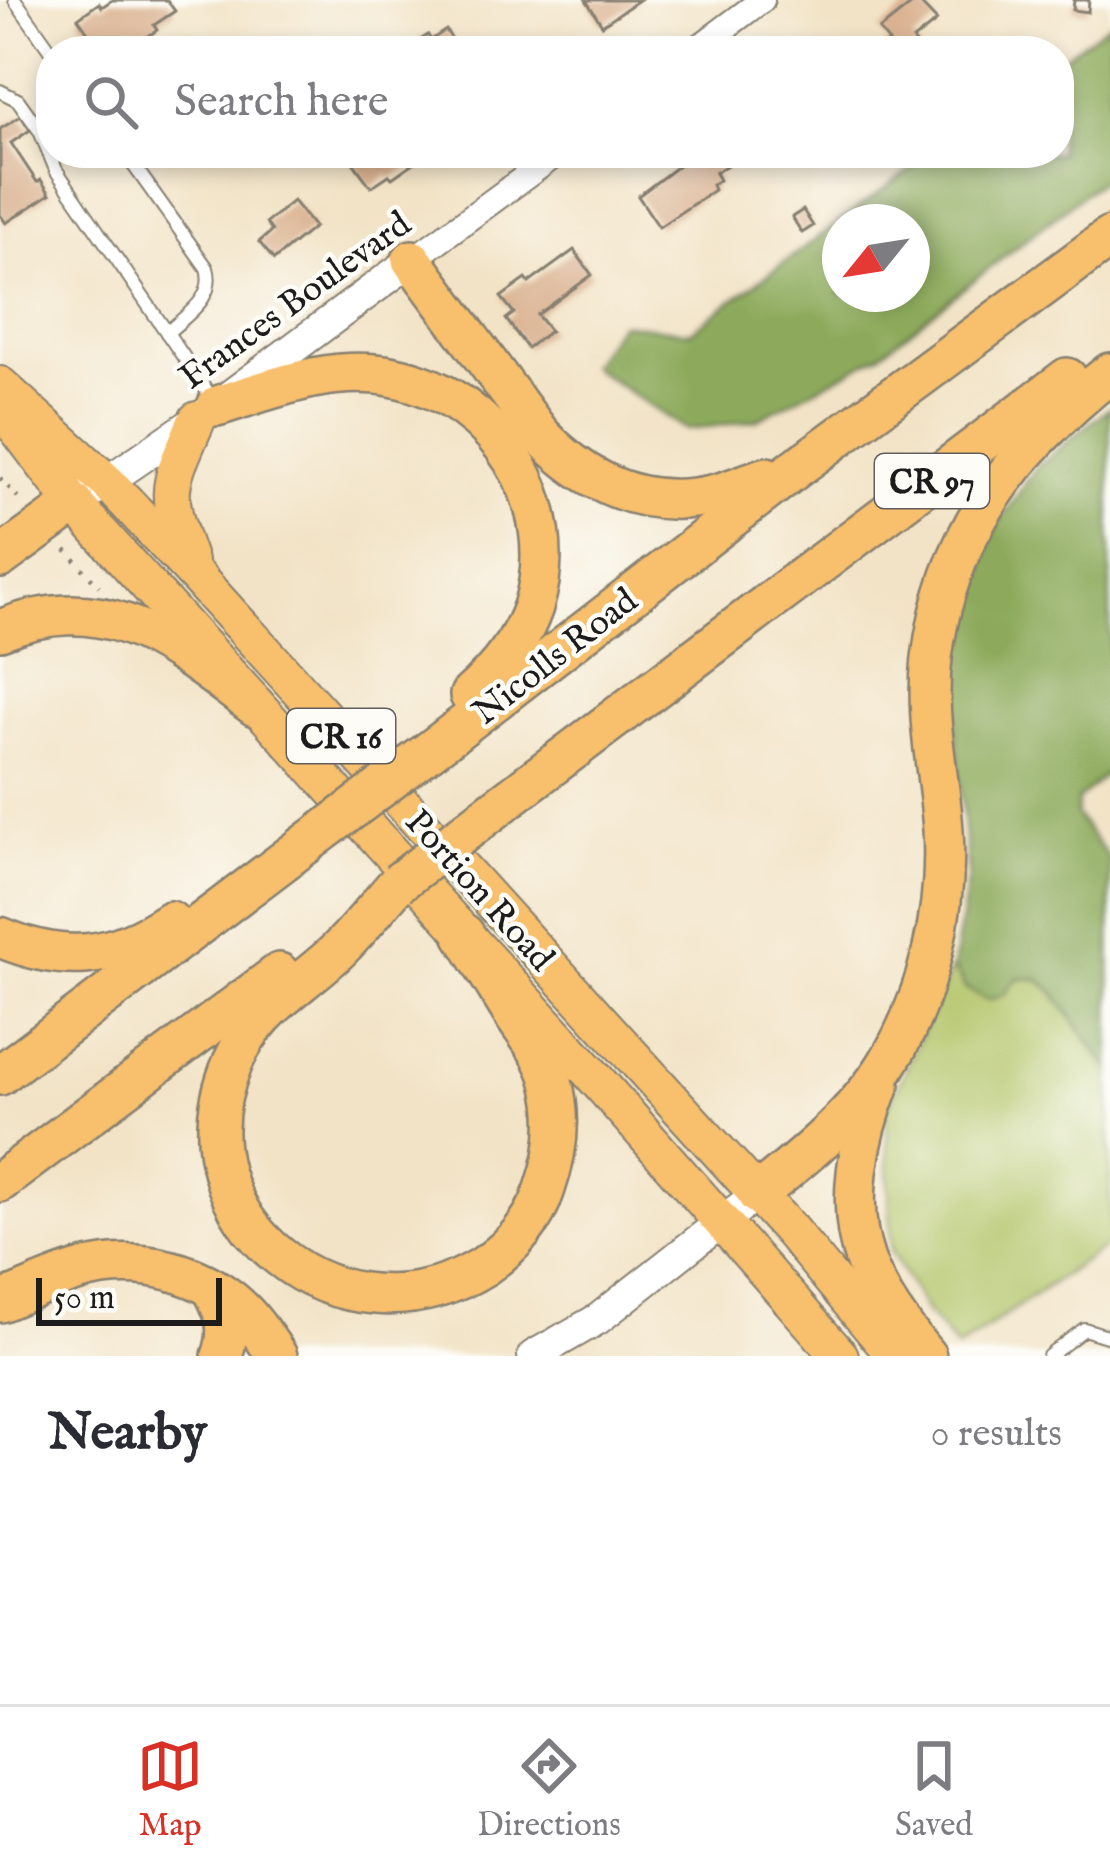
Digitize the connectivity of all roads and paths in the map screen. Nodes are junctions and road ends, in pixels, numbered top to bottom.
1 (15, 0) edge
2 (762, 0) edge
3 (40, 36) edge
4 (714, 36) edge
5 (0, 92) edge
6 (36, 125) edge
7 (55, 168) edge
8 (136, 168) edge
9 (538, 168) edge
10 (1110, 237) edge
11 (412, 260) junction
12 (167, 334) junction
13 (1110, 346) edge
14 (1110, 373) edge
15 (0, 385) edge
16 (0, 406) edge
17 (207, 413) junction
18 (795, 469) junction
19 (0, 478) edge
20 (108, 483) junction
21 (24, 504) dead end
22 (74, 504) junction
23 (63, 547) dead end
24 (0, 558) edge
25 (195, 575) junction
26 (105, 593) dead end
27 (0, 630) edge
28 (255, 706) junction
29 (442, 732) junction
30 (278, 866) junction
31 (352, 925) junction
32 (464, 934) junction
33 (0, 937) edge
34 (886, 1066) junction
35 (0, 1075) edge
36 (0, 1182) edge
37 (757, 1195) junction
38 (721, 1222) junction
39 (214, 1291) junction
40 (0, 1302) edge
41 (1110, 1337) edge
42 (222, 1356) edge
43 (277, 1356) edge
44 (536, 1356) edge
45 (840, 1356) edge
46 (896, 1356) edge
47 (926, 1356) edge
48 (1049, 1356) edge

1 - 3 lane
2 - 4 street
5 - 6 lane
7 - 12 lane
8 - 12 lane
9 - 11 street, Frances Boulevard
10 - 18 highway, Nicolls Road / CR 97
11 - 17 street, Frances Boulevard
11 - 18 highway
12 - 17 lane
13 - 31 highway, CR 97, bridge
14 - 34 highway
15 - 20 main road, Portion Road / CR 16
16 - 22 main road, Portion Road / CR 16
17 - 20 street, Frances Boulevard
17 - 25 main road
17 - 29 highway
18 - 29 highway, Nicolls Road / CR 97
19 - 21 path
20 - 22 street, Frances Boulevard
20 - 25 main road, Portion Road / CR 16
22 - 24 highway
22 - 28 main road, Portion Road / CR 16
23 - 26 path
25 - 37 main road, Portion Road / CR 16
27 - 28 highway
28 - 32 main road, Portion Road / CR 16
29 - 30 highway, bridge
30 - 33 highway
30 - 35 highway
31 - 32 highway
31 - 36 highway
32 - 38 main road, Portion Road / CR 16
34 - 37 highway
34 - 47 highway
37 - 38 street
37 - 46 main road, Portion Road / CR 16
38 - 44 street
38 - 45 main road, Portion Road / CR 16
39 - 40 highway
39 - 42 highway
39 - 43 highway
41 - 48 lane

